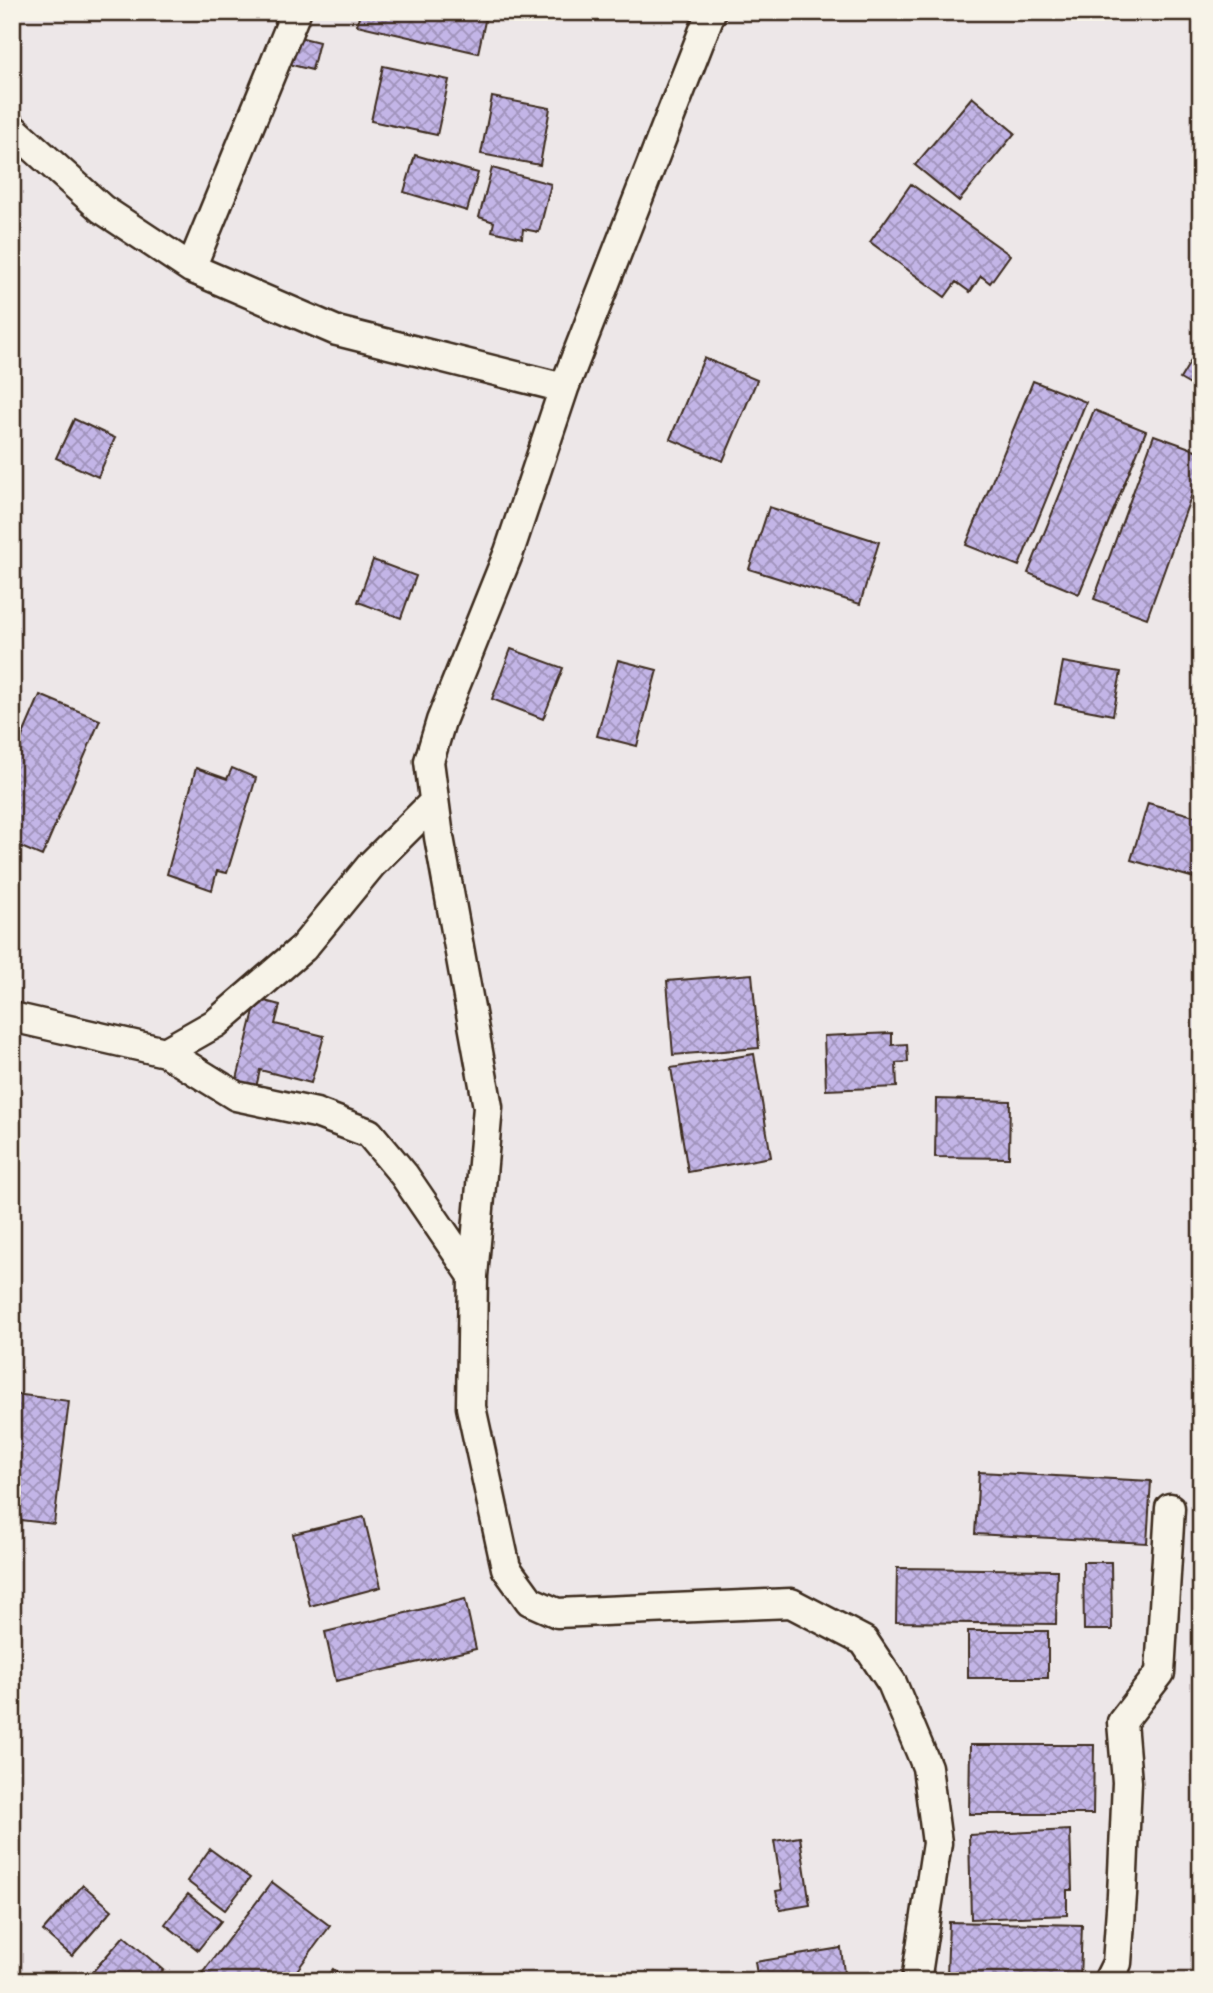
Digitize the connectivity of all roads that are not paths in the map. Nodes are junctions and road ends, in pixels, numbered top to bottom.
1 (296, 12) edge
2 (710, 12) edge
3 (12, 128) edge
4 (191, 268) junction
5 (564, 388) junction
6 (435, 802) junction
7 (12, 1017) edge
8 (165, 1052) junction
9 (473, 1276) junction
10 (1170, 1508) dead end
11 (916, 1981) edge
12 (1108, 1981) edge

1 - 4 street
2 - 5 street
3 - 4 street
4 - 5 street
5 - 6 street
6 - 8 street
6 - 9 street
7 - 8 street
8 - 9 street
9 - 11 street
10 - 12 street

